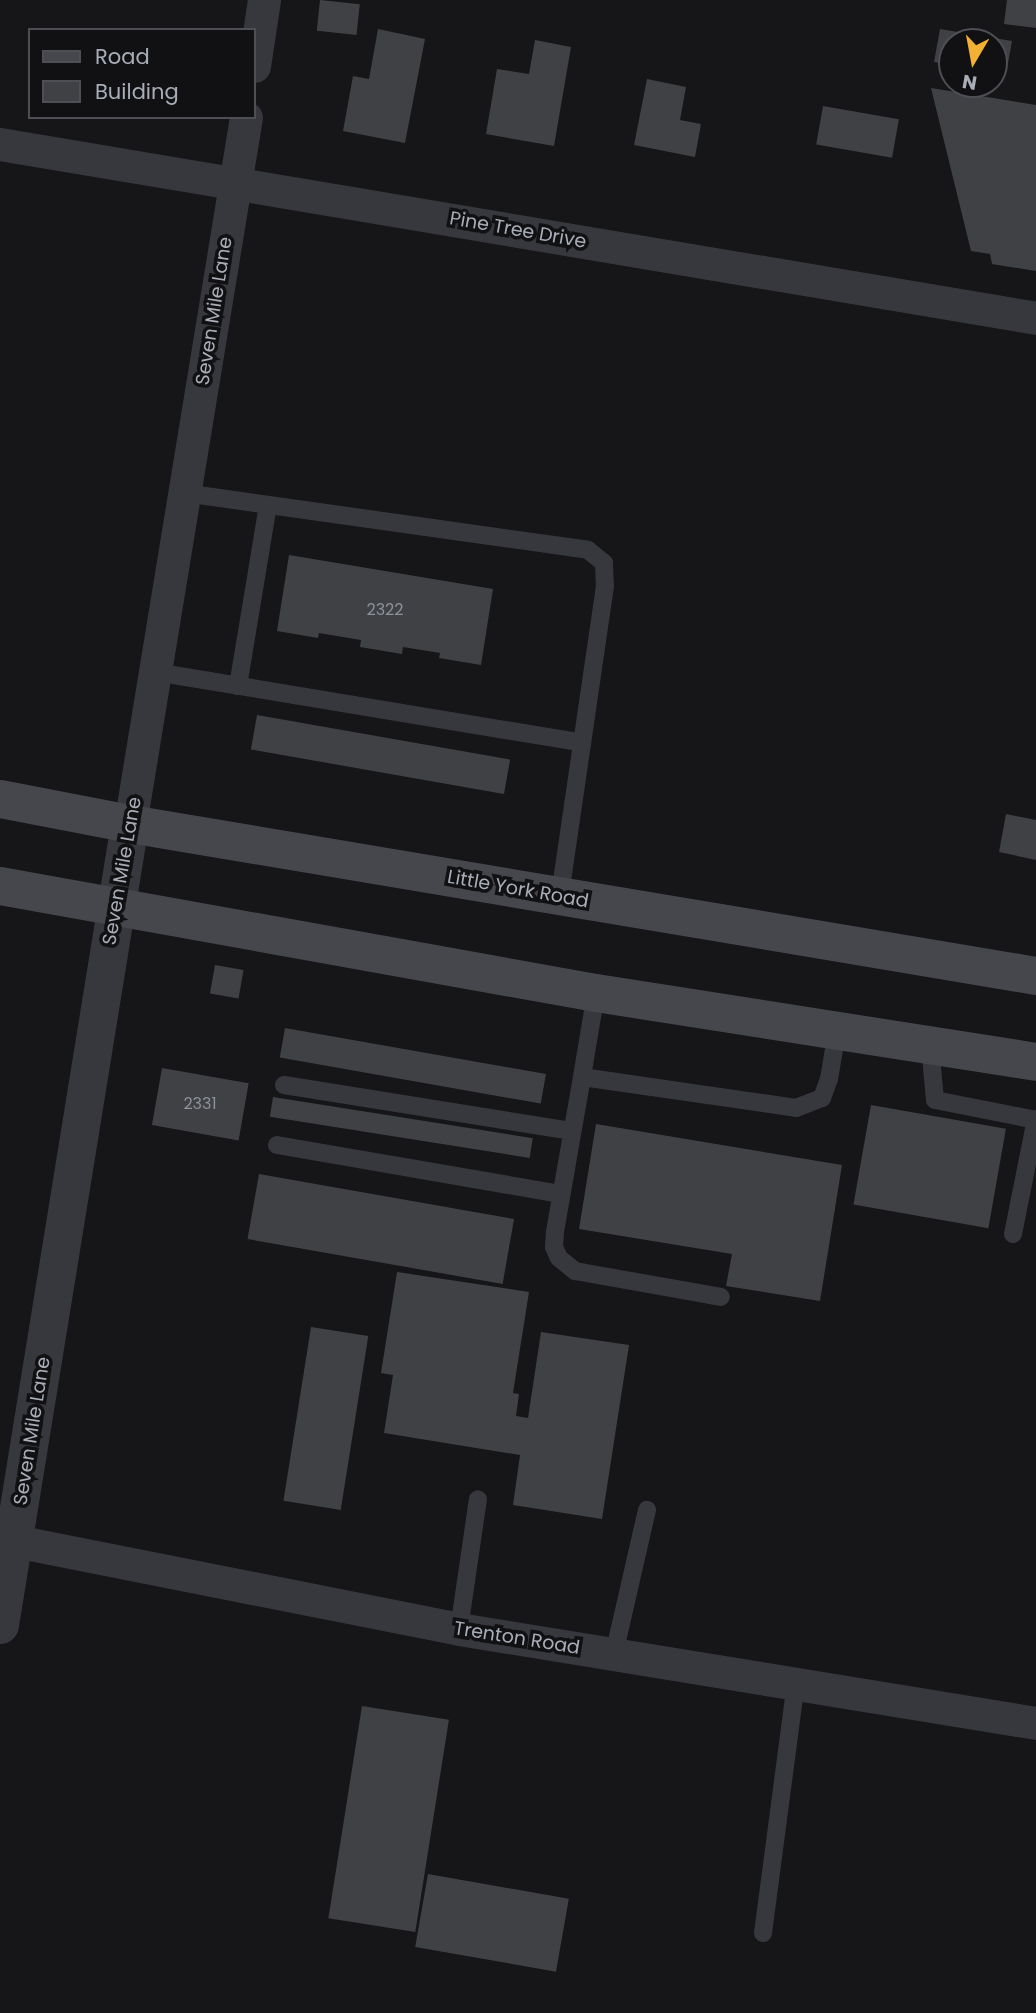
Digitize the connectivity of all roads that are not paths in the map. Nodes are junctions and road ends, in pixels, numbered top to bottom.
1 (264, 0) edge
2 (256, 53) edge
3 (246, 119) edge
4 (0, 144) edge
5 (235, 183) junction
6 (1036, 318) edge
7 (184, 494) junction
8 (268, 505) junction
9 (155, 673) junction
10 (237, 686) junction
11 (582, 743) junction
12 (0, 799) edge
13 (130, 824) junction
14 (0, 886) edge
15 (560, 896) junction
16 (116, 905) junction
17 (1036, 976) edge
18 (596, 993) junction
19 (837, 1031) junction
20 (930, 1046) junction
21 (1036, 1062) edge
22 (582, 1077) junction
23 (284, 1085) dead end
24 (1036, 1119) edge
25 (572, 1131) junction
26 (277, 1145) dead end
27 (561, 1194) junction
28 (1013, 1234) dead end
29 (721, 1297) dead end
30 (478, 1499) dead end
31 (648, 1510) dead end
32 (7, 1539) edge
33 (0, 1625) edge
34 (459, 1629) junction
35 (614, 1654) junction
36 (796, 1684) junction
37 (1036, 1723) edge
38 (763, 1933) dead end

1 - 2 street
3 - 5 street, Seven Mile Lane
4 - 5 street, Pine Tree Drive
5 - 6 street, Pine Tree Drive
5 - 7 street, Seven Mile Lane
7 - 8 lane
7 - 9 street, Seven Mile Lane
8 - 10 lane
8 - 11 lane
9 - 10 lane
9 - 13 street, Seven Mile Lane
10 - 11 lane
11 - 15 lane
12 - 13 main road, Little York Road
13 - 15 main road, Little York Road
13 - 16 street, Seven Mile Lane
14 - 16 main road
15 - 17 main road, Little York Road
16 - 18 main road
16 - 32 street, Seven Mile Lane
18 - 19 main road
18 - 22 lane
19 - 20 main road
19 - 22 lane
20 - 21 main road
20 - 24 lane
22 - 25 lane
23 - 25 lane
24 - 28 lane
25 - 27 lane
26 - 27 lane
27 - 29 lane
30 - 34 lane
31 - 35 lane
32 - 33 street, Seven Mile Lane
32 - 34 street, Trenton Road
34 - 35 street, Trenton Road
35 - 36 street, Trenton Road
36 - 37 street, Trenton Road
36 - 38 lane

